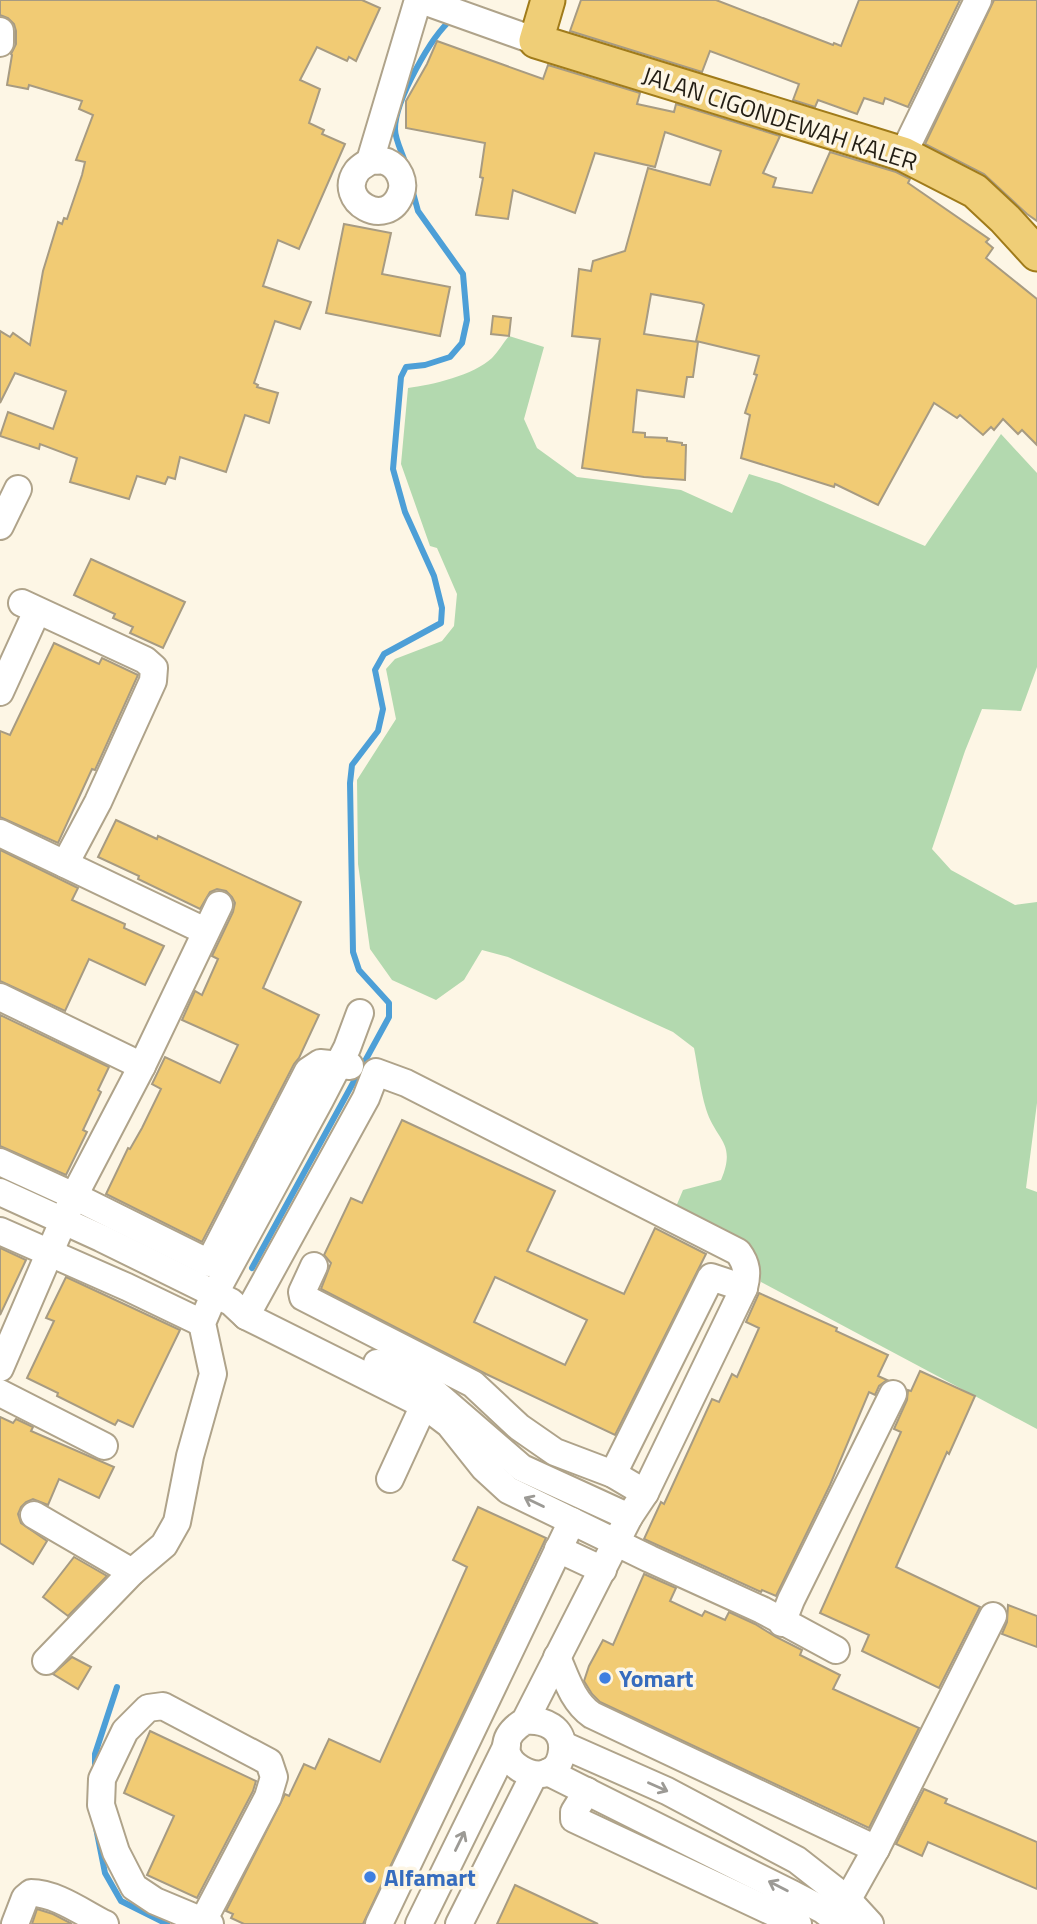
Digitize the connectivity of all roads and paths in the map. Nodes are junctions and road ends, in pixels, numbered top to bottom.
1 (548, 0) edge
2 (978, 0) edge
3 (425, 2) edge
4 (0, 30) edge
5 (536, 41) junction
6 (0, 43) edge
7 (903, 154) junction
8 (370, 161) dead end
9 (1037, 254) edge
10 (18, 489) dead end
11 (0, 526) edge
12 (0, 692) edge
13 (0, 833) edge
14 (65, 864) junction
15 (219, 905) dead end
16 (205, 931) junction
17 (0, 997) edge
18 (360, 1013) dead end
19 (142, 1066) junction
20 (359, 1068) junction
21 (0, 1162) edge
22 (0, 1192) edge
23 (74, 1196) junction
24 (64, 1222) junction
25 (0, 1231) edge
26 (49, 1252) junction
27 (314, 1266) dead end
28 (744, 1288) junction
29 (230, 1292) junction
30 (202, 1323) junction
31 (0, 1368) edge
32 (0, 1393) edge
33 (893, 1394) dead end
34 (424, 1405) junction
35 (104, 1446) dead end
36 (613, 1474) junction
37 (390, 1479) dead end
38 (645, 1493) junction
39 (34, 1515) dead end
40 (629, 1517) junction
41 (572, 1521) junction
42 (617, 1543) junction
43 (558, 1549) junction
44 (603, 1570) junction
45 (132, 1572) junction
46 (993, 1616) dead end
47 (782, 1623) junction
48 (836, 1650) dead end
49 (557, 1657) junction
50 (46, 1661) dead end
51 (478, 1719) junction
52 (612, 1723) junction
53 (514, 1734) junction
54 (563, 1745) junction
55 (596, 1758) junction
56 (541, 1774) junction
57 (587, 1790) junction
58 (876, 1849) junction
59 (840, 1917) edge
60 (207, 1922) edge
61 (15, 1924) edge
62 (105, 1924) edge
63 (379, 1924) edge
64 (419, 1924) edge
65 (460, 1924) edge
66 (798, 1924) edge
67 (870, 1924) edge

1 - 5 main road
2 - 7 street
3 - 5 street
3 - 8 street
4 - 6 street
5 - 7 main road, JALAN CIGONDEWAH KALER
7 - 9 main road, JALAN CIGONDEWAH KALER
10 - 11 street
12 - 14 street
13 - 14 street
14 - 16 street
15 - 16 street
16 - 19 street
17 - 19 street
18 - 20 street
19 - 23 street
20 - 28 street
20 - 29 street
20 - 29 street
21 - 23 street
22 - 24 street
23 - 24 street
23 - 29 street
24 - 26 street
24 - 29 street
25 - 26 street
26 - 30 street
26 - 31 street
27 - 36 street
28 - 36 street
28 - 38 street
29 - 30 street
29 - 34 street
29 - 40 street
30 - 45 street
32 - 35 street
33 - 47 street
34 - 37 street
41 -> 34 street
36 - 38 street
38 - 40 street
39 - 45 street
40 - 42 street
41 - 42 street
41 - 43 street
42 - 44 street
42 - 47 street
43 - 44 street
43 - 51 street
44 - 49 street
45 - 50 street
46 - 58 street
47 - 48 street
49 - 52 street
49 - 53 street
51 - 53 street
51 - 63 street
52 - 55 street
52 - 58 street
53 - 54 street
53 - 56 street
64 -> 53 street
54 - 55 street
54 - 56 street
55 -> 59 street
56 - 57 street
56 - 65 street
59 -> 57 street
57 - 66 street
58 - 59 street
59 - 67 street
60 - 60 street
61 - 62 street

